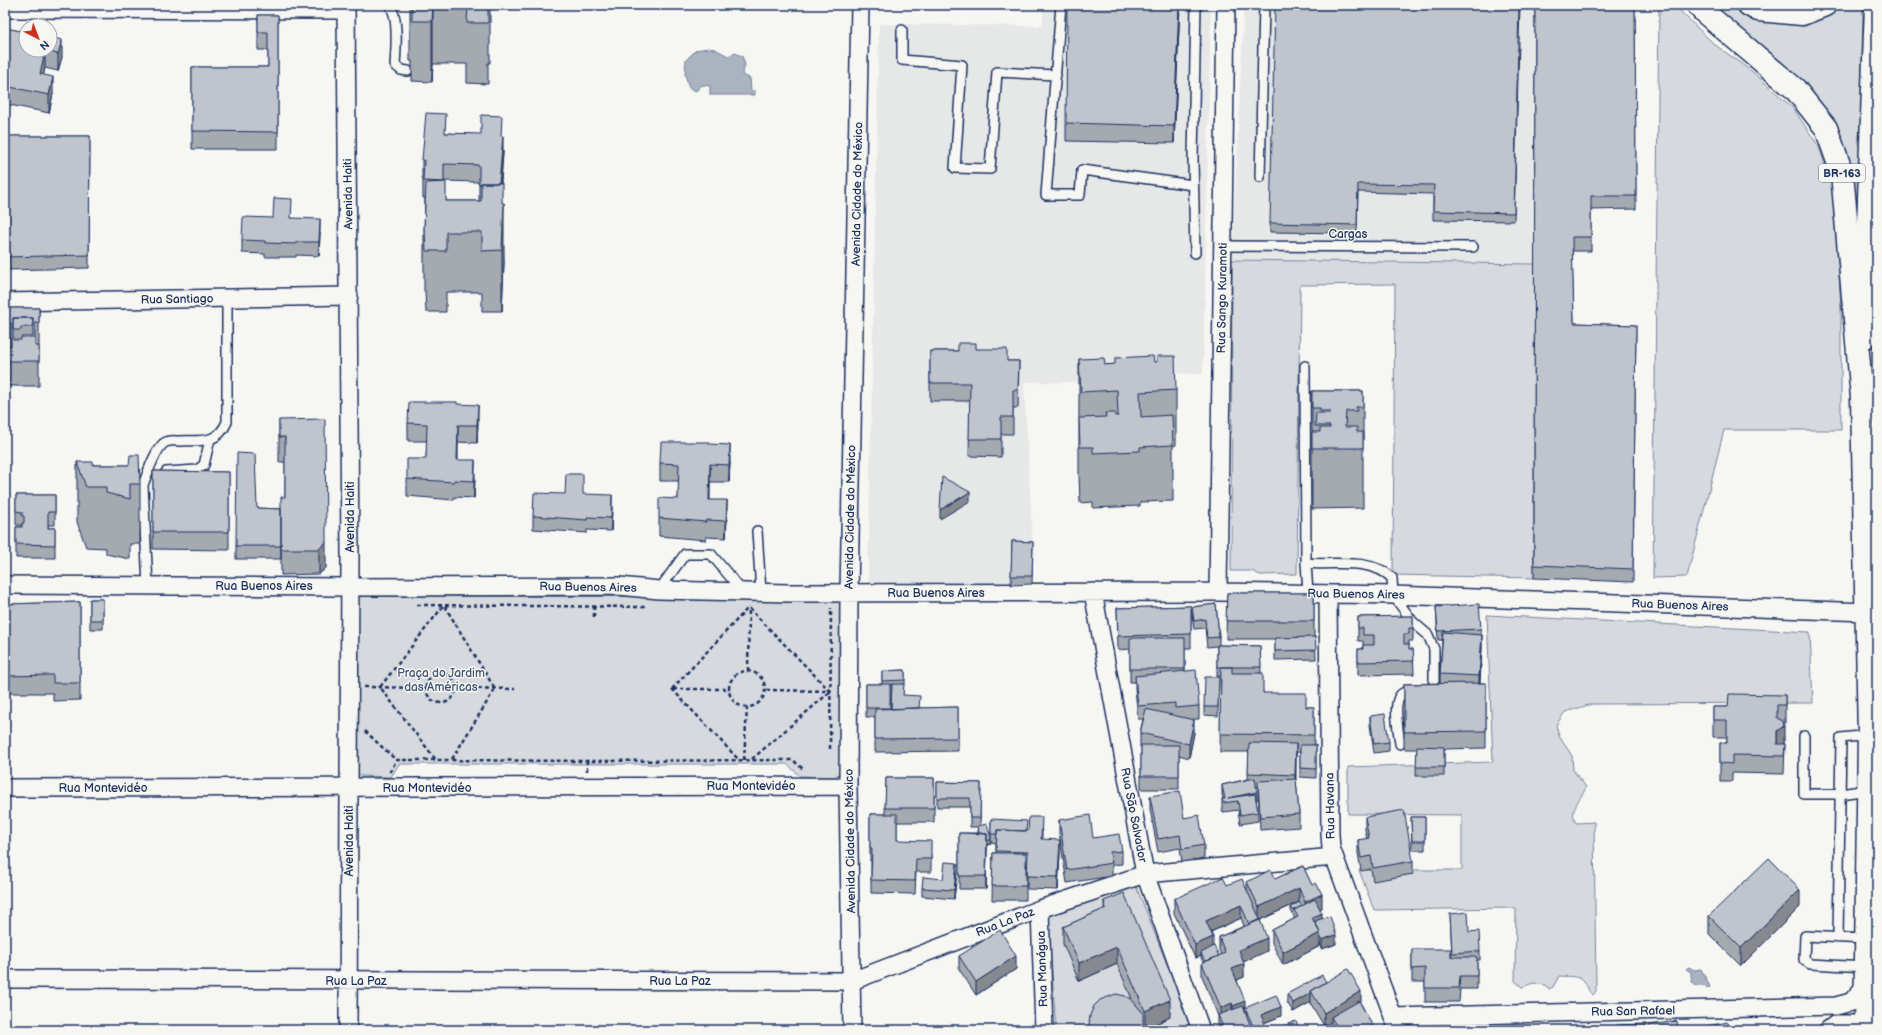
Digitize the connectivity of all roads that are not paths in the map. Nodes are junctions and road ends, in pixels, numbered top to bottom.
1 (389, 5) edge
2 (860, 5) edge
3 (1061, 5) edge
4 (1196, 5) edge
5 (1226, 5) edge
6 (1264, 5) edge
7 (1698, 5) edge
8 (1749, 5) edge
9 (1825, 5) edge
10 (1876, 5) edge
11 (90, 8) edge
12 (346, 8) edge
13 (5, 10) edge
14 (902, 30) dead end
15 (408, 71) dead end
16 (1056, 75) junction
17 (1260, 176) dead end
18 (1193, 185) junction
19 (1222, 246) junction
20 (1473, 247) dead end
21 (1195, 253) dead end
22 (349, 296) junction
23 (227, 298) junction
24 (5, 302) edge
25 (1306, 366) dead end
26 (1862, 398) junction
27 (210, 439) junction
28 (147, 473) junction
29 (757, 531) dead end
30 (1306, 563) junction
31 (5, 585) edge
32 (148, 586) junction
33 (350, 587) junction
34 (659, 590) junction
35 (1093, 592) junction
36 (1218, 592) junction
37 (848, 593) junction
38 (1308, 593) junction
39 (1328, 594) junction
40 (1393, 595) junction
41 (742, 599) junction
42 (758, 600) junction
43 (1867, 612) junction
44 (1869, 735) junction
45 (1804, 736) dead end
46 (1400, 744) dead end
47 (848, 786) junction
48 (5, 788) edge
49 (350, 788) junction
50 (1868, 790) junction
51 (1840, 794) junction
52 (1334, 857) junction
53 (1145, 874) junction
54 (1040, 909) junction
55 (1838, 938) junction
56 (1866, 939) junction
57 (1866, 976) junction
58 (5, 979) edge
59 (349, 981) junction
60 (852, 981) junction
61 (1395, 1023) edge
62 (1865, 1027) edge
63 (348, 1030) edge
64 (852, 1030) edge
65 (1044, 1030) edge
66 (1201, 1030) edge
67 (1828, 1030) edge

1 - 15 lane
2 - 37 street, Avenida Cidade do México
3 - 16 lane
4 - 18 lane
5 - 19 street, Rua Sango Kuramoti
6 - 17 lane
7 - 26 main road, BR-163
8 - 9 main road
10 - 26 main road
11 - 12 street
11 - 13 street
12 - 22 street, Avenida Haiti
14 - 16 lane
16 - 18 lane
18 - 21 lane
19 - 20 lane, Cargas
19 - 36 street, Rua Sango Kuramoti
22 - 23 street, Rua Santiago
22 - 33 street, Avenida Haiti
23 - 24 street, Rua Santiago
23 - 27 lane
25 - 30 lane
26 - 43 main road, BR-163
27 - 28 lane
27 - 28 lane
28 - 32 lane
29 - 42 lane
30 - 38 lane
30 - 40 lane
31 - 32 street, Rua Buenos Aires
32 - 33 street, Rua Buenos Aires
33 - 34 street, Rua Buenos Aires
33 - 49 street, Avenida Haiti
34 - 41 street, Rua Buenos Aires
34 - 41 lane
35 - 36 street, Rua Buenos Aires
35 - 37 street, Rua Buenos Aires
35 - 53 street, Rua São Salvador
36 - 38 street, Rua Buenos Aires
37 - 42 street, Rua Buenos Aires
37 - 47 street, Avenida Cidade do México
38 - 39 street, Rua Buenos Aires
39 - 40 street, Rua Buenos Aires
39 - 52 street, Rua Havana
40 - 43 street, Rua Buenos Aires
40 - 46 lane
41 - 42 street, Rua Buenos Aires
43 - 44 main road, BR-163
44 - 50 main road, BR-163
44 - 51 lane
45 - 51 lane
47 - 49 street, Rua Montevidéo
47 - 60 street, Avenida Cidade do México
48 - 49 street, Rua Montevidéo
49 - 59 street, Avenida Haiti
50 - 51 lane
50 - 56 main road, BR-163
51 - 55 lane
52 - 53 street, Rua La Paz
52 - 61 street, Rua Havana
53 - 54 street, Rua La Paz
53 - 66 street, Rua São Salvador
54 - 60 street, Rua La Paz
54 - 65 street, Rua Manágua
55 - 56 lane
55 - 57 lane
56 - 57 main road, BR-163
57 - 61 street, Rua San Rafael
57 - 62 main road, BR-163
58 - 59 street, Rua La Paz
59 - 60 street, Rua La Paz
59 - 63 street, Avenida Haiti
60 - 64 street, Avenida Cidade do México
62 - 67 street

